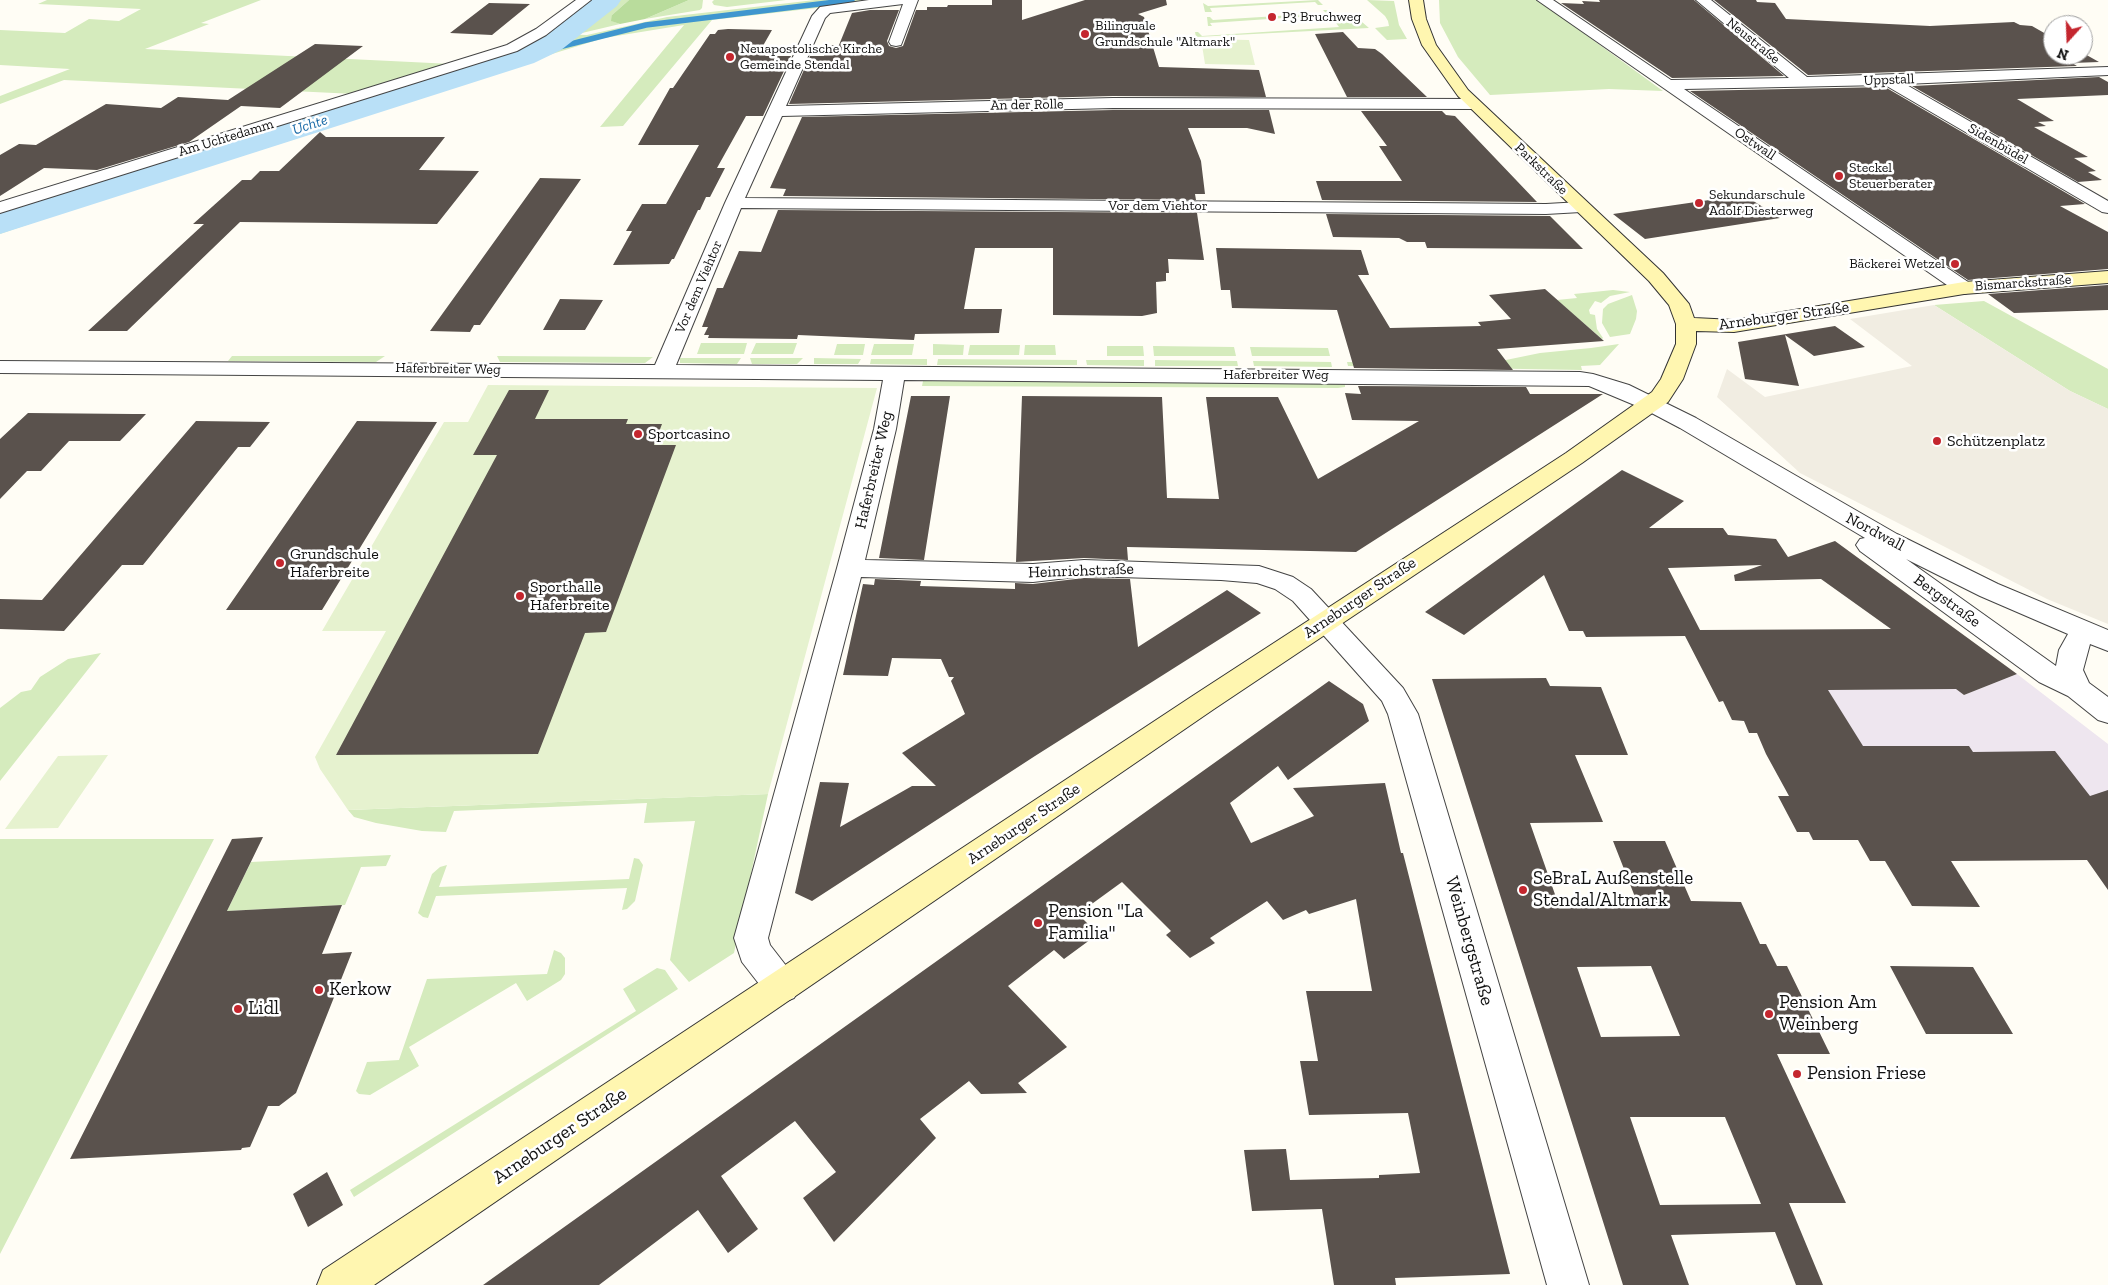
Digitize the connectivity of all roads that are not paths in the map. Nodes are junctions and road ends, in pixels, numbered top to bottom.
1 (584, 0) edge
2 (905, 0) edge
3 (911, 0) edge
4 (1416, 0) edge
5 (1544, 0) edge
6 (1702, 0) edge
7 (896, 42) dead end
8 (2108, 71) edge
9 (1888, 80) junction
10 (1803, 82) junction
11 (1669, 85) junction
12 (1473, 104) junction
13 (775, 111) junction
14 (734, 203) junction
15 (1581, 207) junction
16 (0, 208) edge
17 (2108, 208) edge
18 (2108, 277) edge
19 (1964, 288) junction
20 (1939, 292) joint
21 (1686, 324) junction
22 (0, 367) edge
23 (663, 371) junction
24 (895, 372) junction
25 (1652, 404) junction
26 (1824, 504) junction
27 (850, 568) junction
28 (1325, 621) junction
29 (2096, 636) edge
30 (2078, 689) junction
31 (2108, 712) edge
32 (782, 987) junction
33 (338, 1285) edge
34 (1568, 1285) edge

1 - 16 street, Am Uchtedamm
2 - 13 street
3 - 7 street
4 - 12 main road, Parkstraße
5 - 11 street, Ostwall
6 - 10 street, Neustraße
8 - 9 street, Uppstall
9 - 10 street, Uppstall
9 - 17 street, Sidenbüdel
10 - 11 street, Uppstall
11 - 19 street, Ostwall
12 - 13 street, An der Rolle
12 - 15 main road, Parkstraße
13 - 14 street, Vor dem Viehtor
14 - 15 street, Vor dem Viehtor
14 - 23 street, Vor dem Viehtor
15 - 21 main road, Parkstraße
18 - 19 main road, Bismarckstraße
19 - 20 main road, Bismarckstraße
20 - 21 main road, Arneburger Straße
21 - 25 main road, Arneburger Straße
22 - 23 street, Haferbreiter Weg
23 - 24 street, Haferbreiter Weg
24 - 25 street, Haferbreiter Weg
24 - 27 street, Haferbreiter Weg
25 - 26 street, Nordwall
25 - 28 main road, Arneburger Straße
26 - 29 street, Nordwall
26 - 30 street, Bergstraße
27 - 28 street, Heinrichstraße
27 - 32 street
28 - 32 main road, Arneburger Straße
28 - 34 street, Weinbergstraße
29 - 30 street
30 - 31 street, Bergstraße
32 - 33 main road, Arneburger Straße

